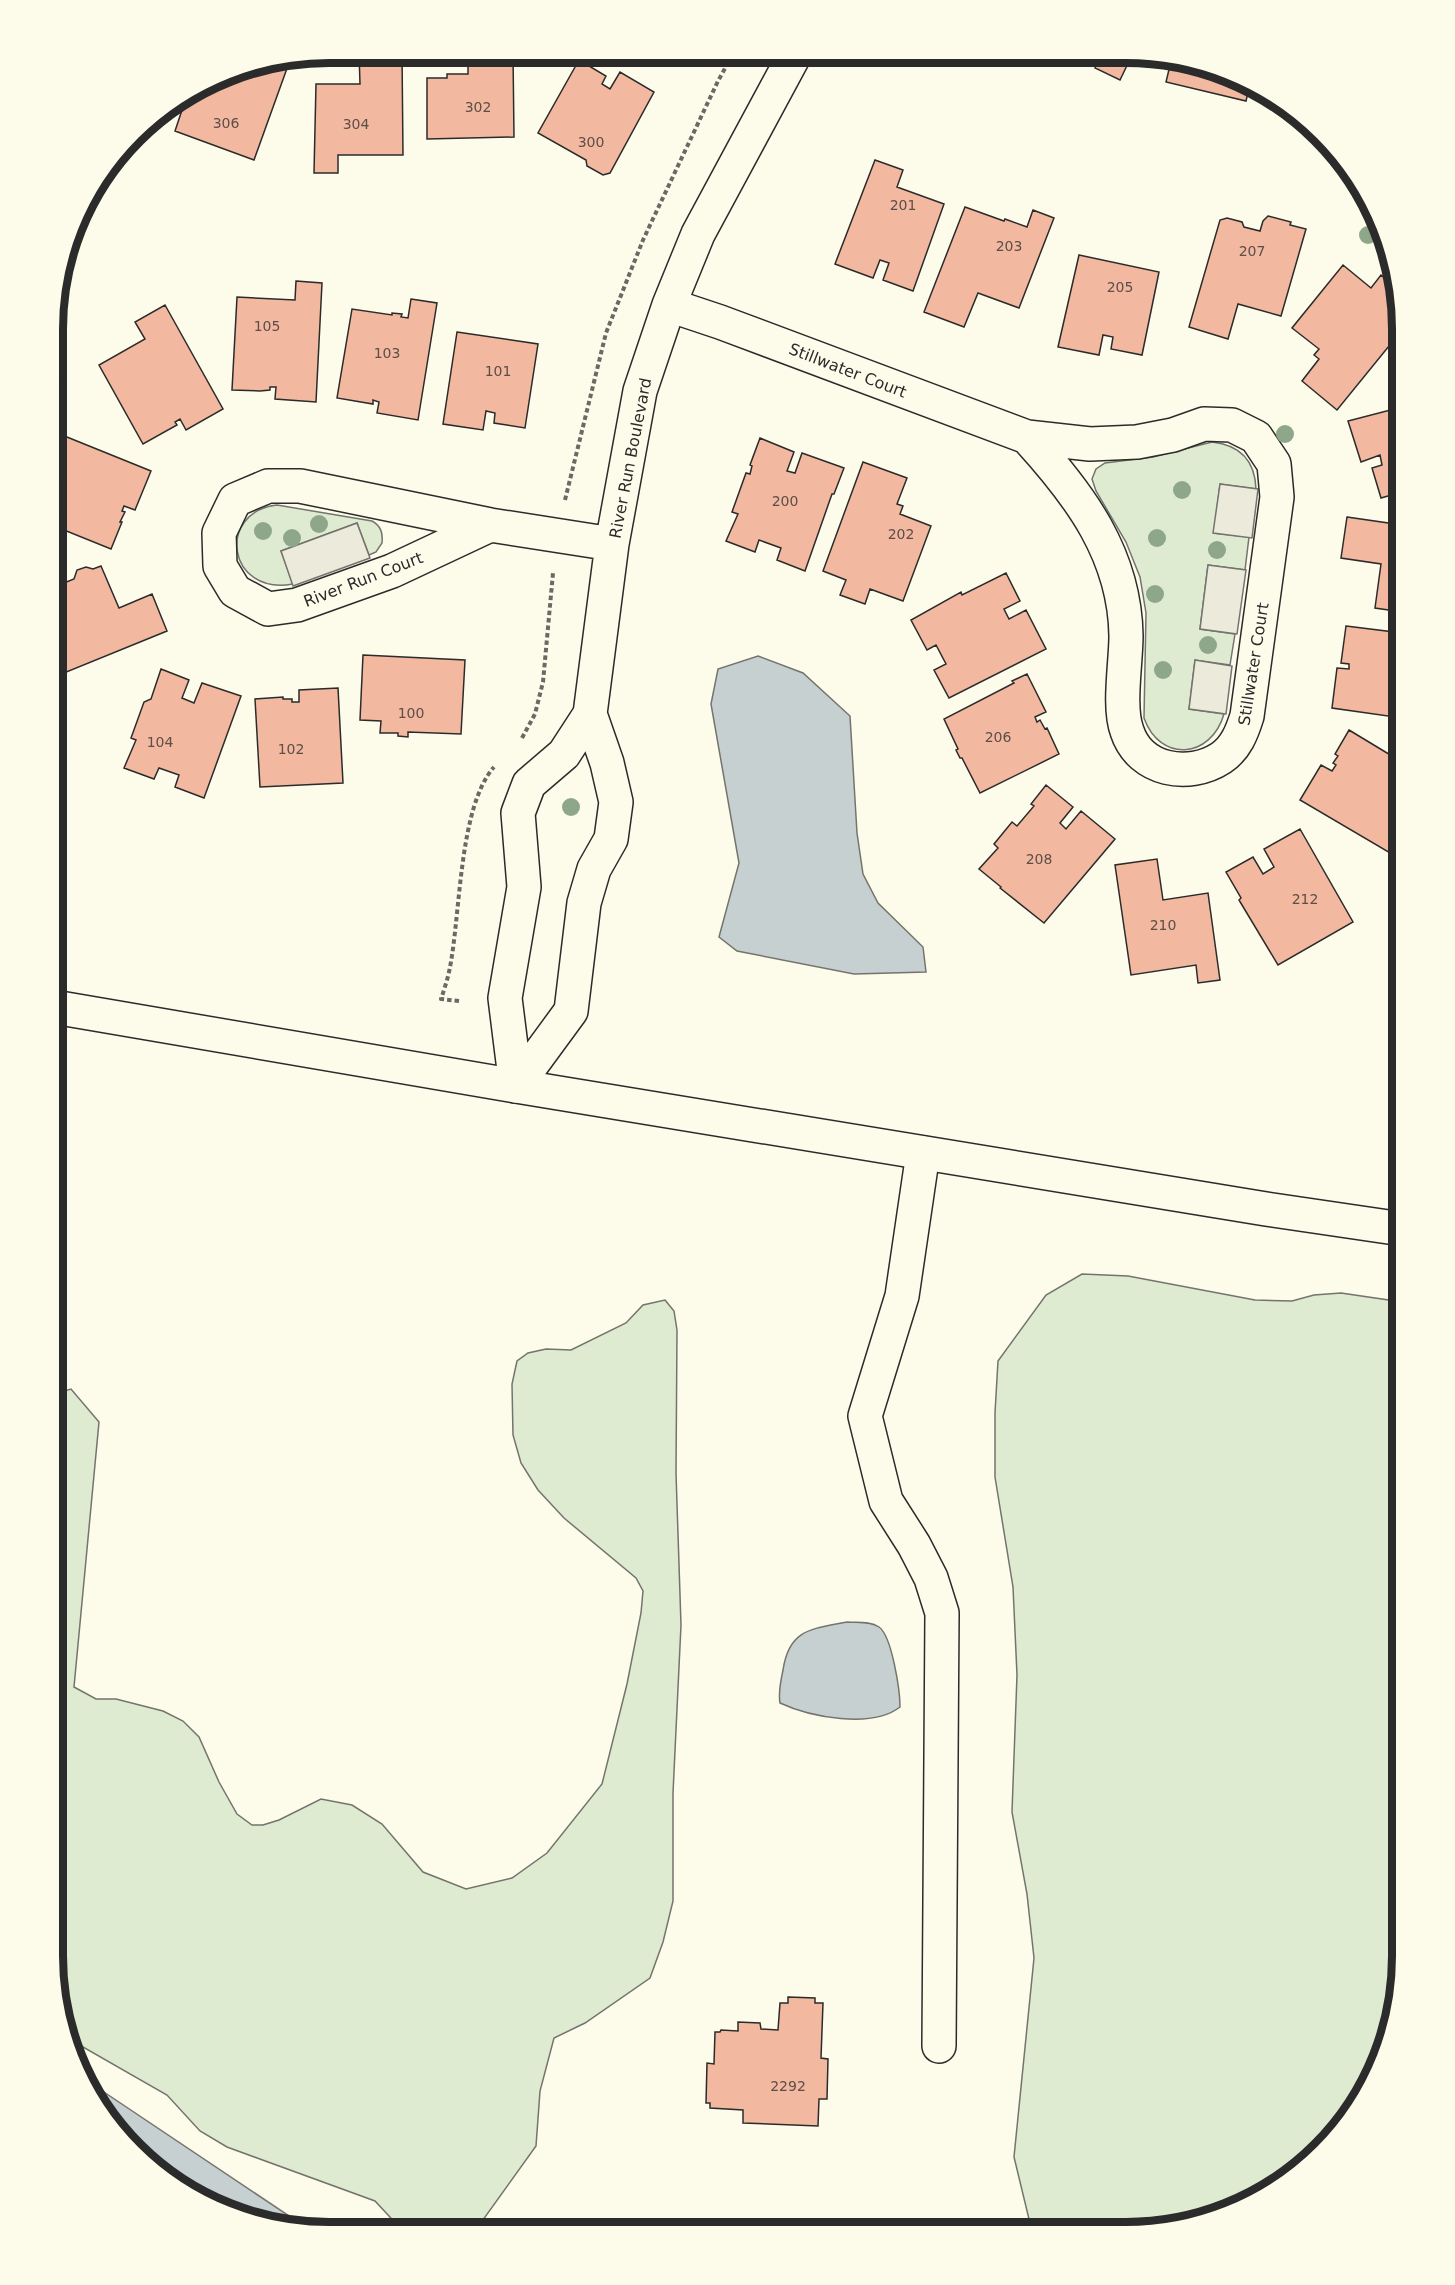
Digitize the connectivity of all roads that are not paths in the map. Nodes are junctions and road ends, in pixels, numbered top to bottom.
1 (787, 63) edge
2 (669, 305) junction
3 (1027, 437) junction
4 (490, 525) junction
5 (612, 544) junction
6 (590, 714) junction
7 (63, 1009) edge
8 (516, 1086) junction
9 (923, 1153) junction
10 (1392, 1228) edge
11 (939, 2046) dead end

1 - 2 street, River Run Boulevard
2 - 3 street, Stillwater Court
2 - 5 street, River Run Boulevard
3 - 3 street, Stillwater Court
4 - 4 street, River Run Court
4 - 5 street, River Run Court
5 - 6 street, River Run Boulevard
6 - 8 street, River Run Boulevard
6 - 8 street, River Run Boulevard
7 - 8 street
8 - 9 street
9 - 10 street
9 - 11 street

